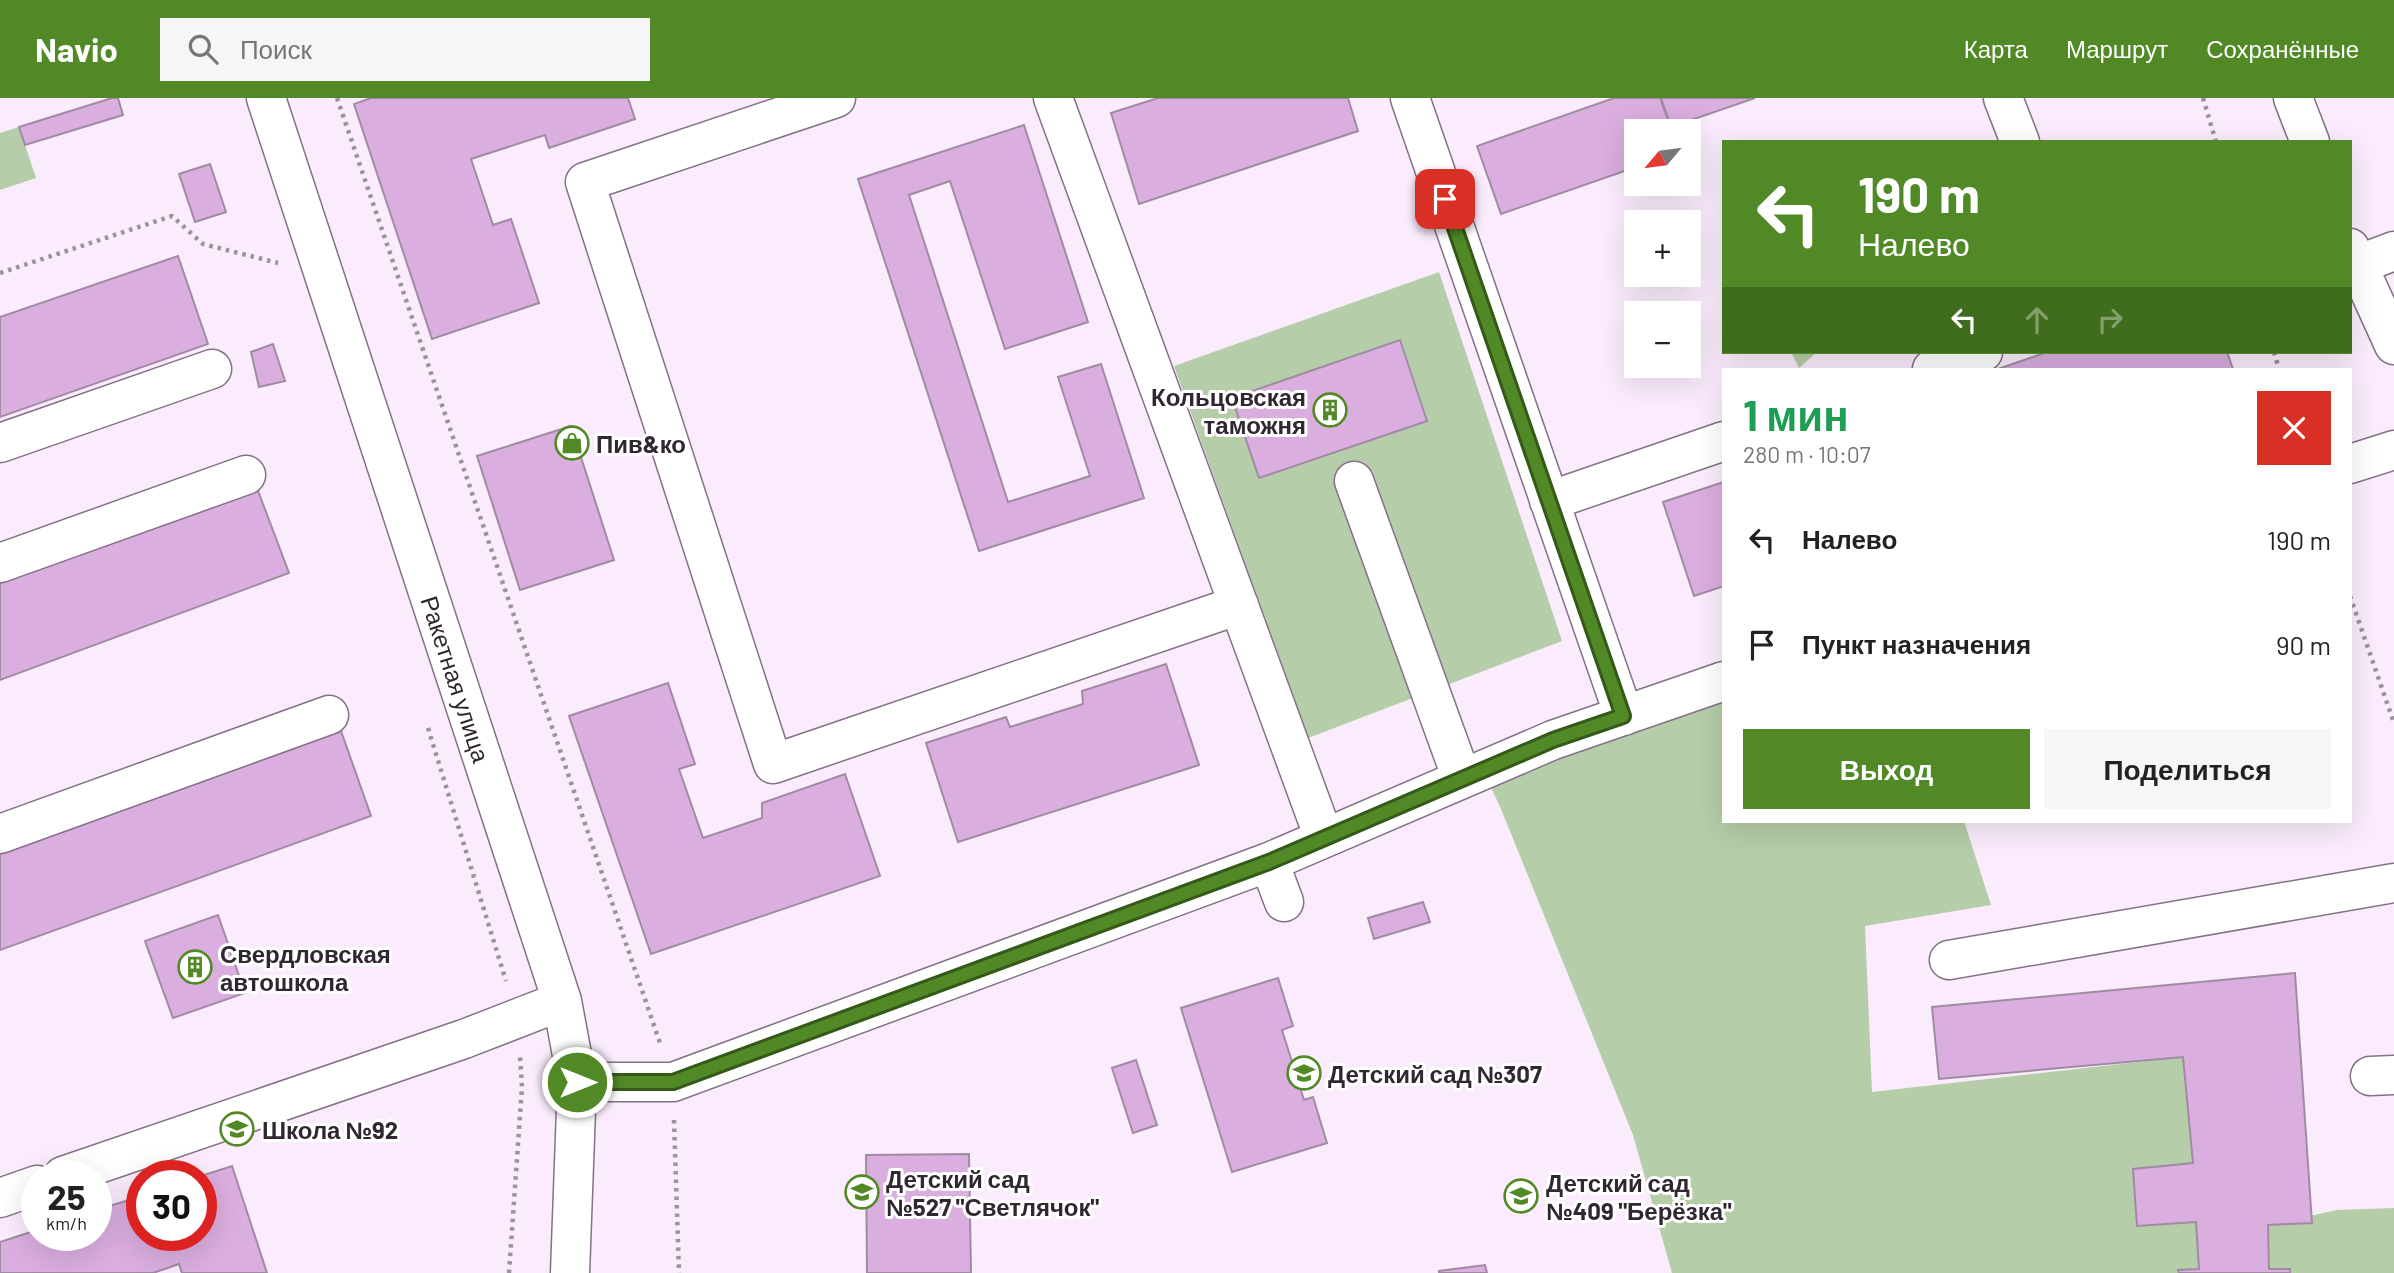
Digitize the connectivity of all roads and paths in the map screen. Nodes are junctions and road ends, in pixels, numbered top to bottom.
1 (266, 98) edge
2 (337, 98) edge
3 (836, 98) edge
4 (1053, 98) edge
5 (1410, 98) edge
6 (2003, 98) edge
7 (2203, 98) edge
8 (2293, 98) edge
9 (2019, 140) edge
10 (2215, 140) edge
11 (2309, 140) edge
12 (2394, 251) edge
13 (2353, 256) edge
14 (283, 264) dead end
15 (0, 273) edge
16 (2394, 345) edge
17 (1977, 354) edge
18 (1935, 368) edge
19 (212, 369) dead end
20 (1722, 442) edge
21 (0, 443) edge
22 (2394, 450) edge
23 (2352, 463) edge
24 (246, 475) dead end
25 (1354, 481) dead end
26 (1549, 501) junction
27 (0, 564) edge
28 (2352, 602) edge
29 (1239, 605) junction
30 (1722, 682) edge
31 (329, 715) dead end
32 (1623, 716) junction
33 (2394, 723) edge
34 (427, 727) dead end
35 (1462, 779) junction
36 (0, 834) edge
37 (1324, 838) junction
38 (1269, 862) junction
39 (2394, 883) edge
40 (1284, 902) dead end
41 (1949, 960) dead end
42 (562, 1001) junction
43 (518, 1018) junction
44 (577, 1082) junction
45 (673, 1082) junction
46 (110, 1160) edge
47 (21, 1191) edge
48 (0, 1198) edge
49 (509, 1273) edge
50 (570, 1273) edge
51 (679, 1273) edge

1 - 42 street, Ракетная улица
2 - 45 path
3 - 29 street
4 - 29 street
5 - 26 street
6 - 9 street
7 - 10 path
8 - 11 street
12 - 13 street
13 - 16 street
14 - 15 path
17 - 18 street
19 - 21 street
20 - 26 street
22 - 23 street
24 - 27 street
25 - 35 street
26 - 32 street
28 - 33 path
29 - 37 street
30 - 32 street
31 - 36 street
32 - 35 street
34 - 43 path
35 - 37 street
37 - 38 street
38 - 40 street
38 - 45 street
39 - 41 street
42 - 43 street
42 - 44 street, Ракетная улица
43 - 46 street
43 - 49 path
44 - 45 street
44 - 50 street, Ракетная улица
45 - 51 path
47 - 48 street

